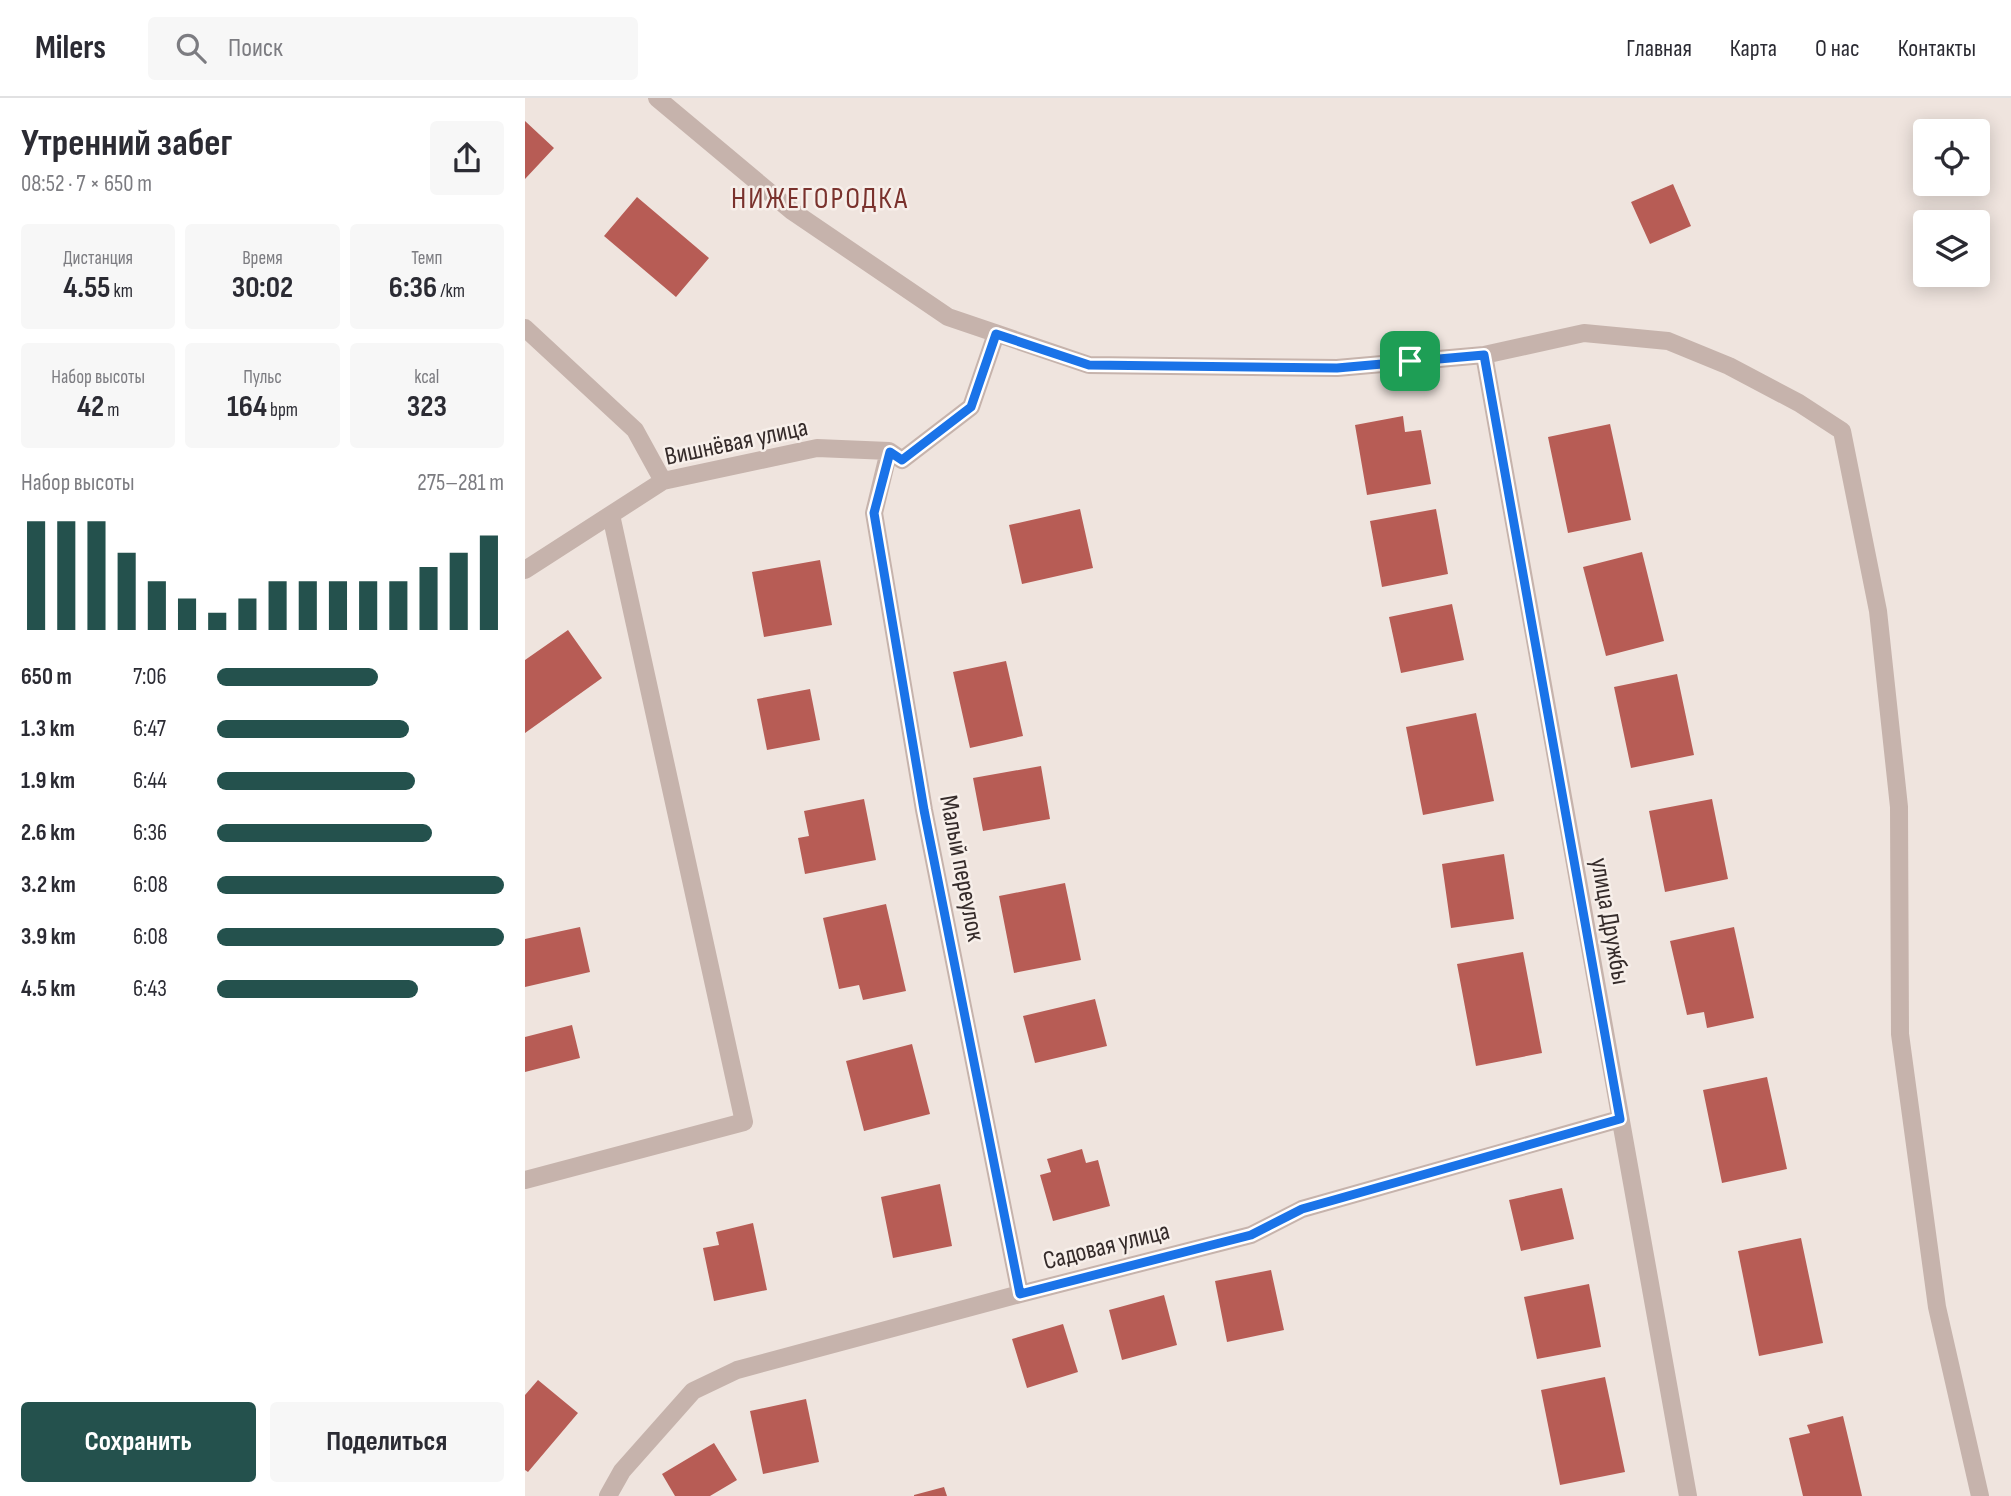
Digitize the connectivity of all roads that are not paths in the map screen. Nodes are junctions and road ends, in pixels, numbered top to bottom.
1 (657, 98) edge
2 (525, 328) edge
3 (996, 334) junction
4 (1484, 355) junction
5 (890, 452) junction
6 (663, 481) junction
7 (611, 515) junction
8 (525, 570) edge
9 (1620, 1119) junction
10 (525, 1180) edge
11 (1020, 1294) junction
12 (608, 1496) edge
13 (1688, 1496) edge
14 (1980, 1496) edge

1 - 3 street
2 - 6 street
3 - 4 street
3 - 5 street, Вишнёвая улица
4 - 9 street, улица Дружбы
4 - 14 street
5 - 6 street, Вишнёвая улица
5 - 11 street, Малый переулок
6 - 7 street, Вишнёвая улица
7 - 8 street, Вишнёвая улица
7 - 10 street
9 - 11 street, Садовая улица
9 - 13 street, улица Дружбы
11 - 12 street, Садовая улица

